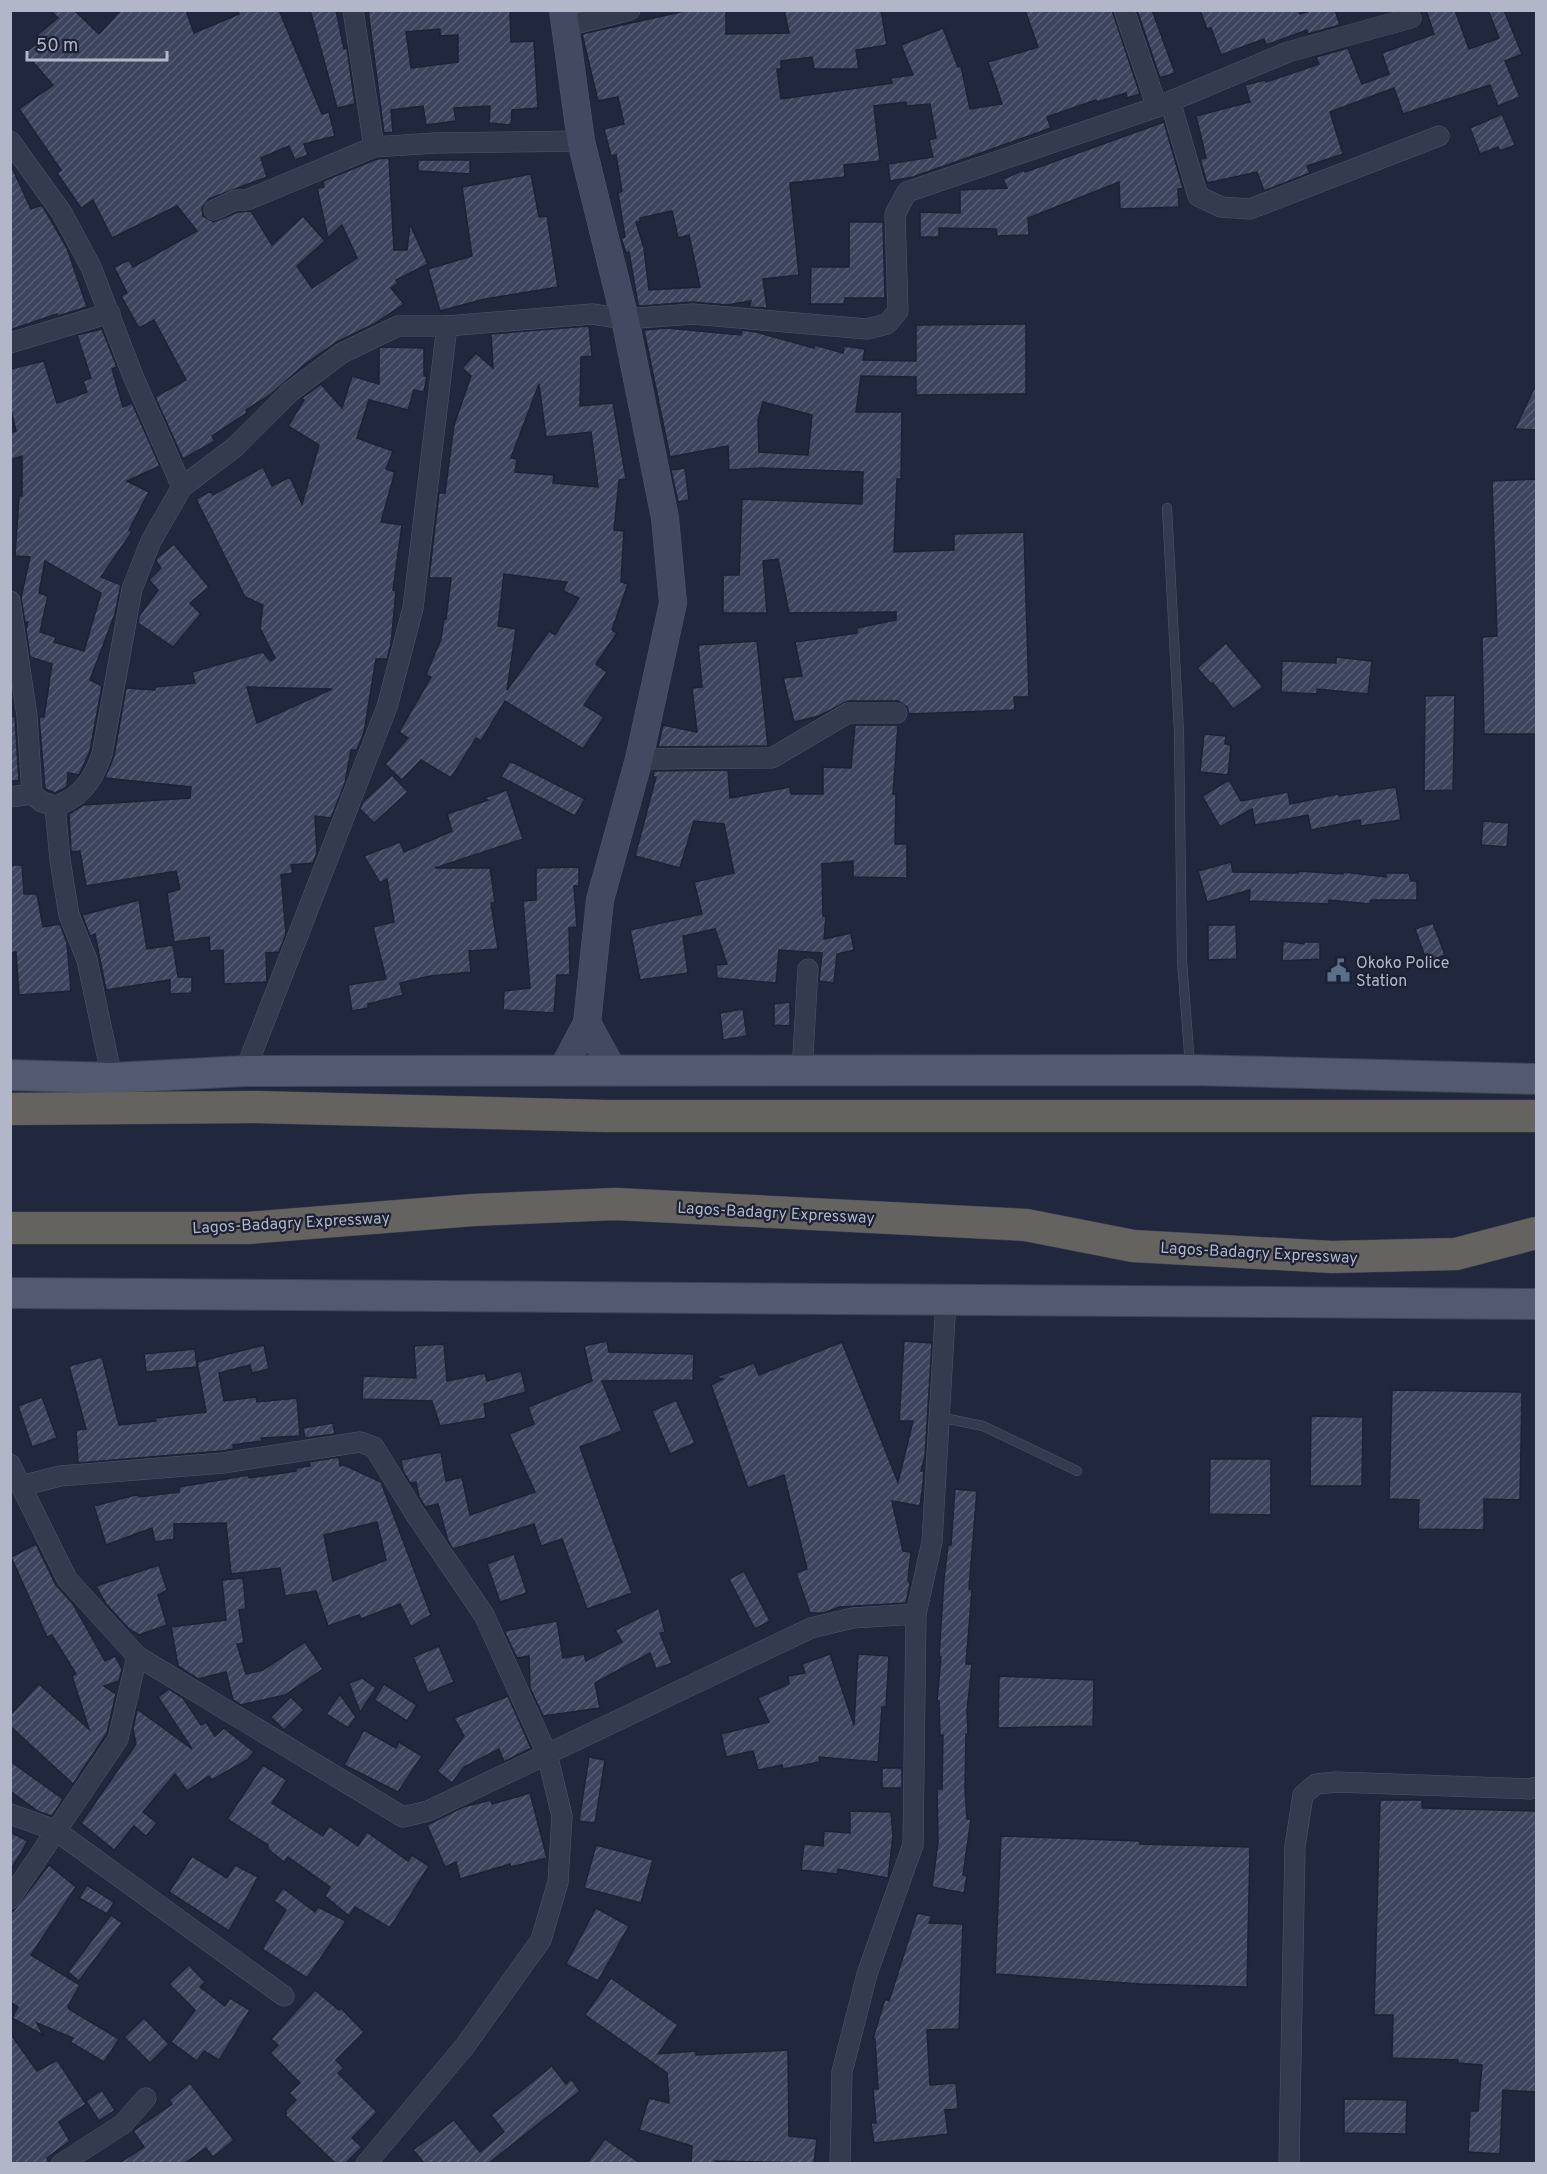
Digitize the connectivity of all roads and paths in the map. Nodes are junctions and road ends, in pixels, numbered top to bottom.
1 (353, 10) edge
2 (630, 10) edge
3 (1125, 10) edge
4 (565, 18) edge
5 (1411, 18) dead end
6 (1163, 104) junction
7 (1439, 136) dead end
8 (10, 141) edge
9 (581, 141) junction
10 (374, 147) junction
11 (214, 210) dead end
12 (110, 313) junction
13 (626, 319) junction
14 (447, 326) junction
15 (10, 343) edge
16 (182, 488) junction
17 (1167, 508) dead end
18 (10, 602) edge
19 (897, 713) dead end
20 (639, 759) junction
21 (32, 794) junction
22 (10, 796) edge
23 (55, 806) junction
24 (808, 969) dead end
25 (587, 1023) junction
26 (245, 1071) junction
27 (561, 1071) junction
28 (614, 1071) junction
29 (1191, 1071) junction
30 (802, 1072) junction
31 (10, 1075) edge
32 (112, 1078) junction
33 (1536, 1078) edge
34 (10, 1109) edge
35 (1536, 1116) edge
36 (10, 1228) edge
37 (1536, 1233) edge
38 (10, 1293) edge
39 (946, 1300) junction
40 (1536, 1304) edge
41 (939, 1417) junction
42 (10, 1464) edge
43 (1077, 1471) dead end
44 (21, 1486) junction
45 (916, 1614) junction
46 (137, 1656) junction
47 (547, 1754) junction
48 (1536, 1787) edge
49 (10, 1814) edge
50 (55, 1830) junction
51 (10, 1899) edge
52 (284, 1996) dead end
53 (146, 2098) dead end
54 (377, 2160) edge
55 (61, 2163) edge
56 (840, 2163) edge
57 (1289, 2163) edge

1 - 10 street
2 - 4 street
3 - 6 street
4 - 9 main road
5 - 6 street
6 - 7 street
6 - 13 street
8 - 12 street
9 - 10 street
9 - 13 main road
10 - 11 street
12 - 15 street
12 - 16 street
13 - 14 street
13 - 20 main road
14 - 16 street
14 - 26 street
16 - 23 street
17 - 29 lane
18 - 21 street
19 - 20 street
20 - 25 main road
21 - 22 street
21 - 23 street
23 - 32 street
24 - 30 street
25 - 27 main road
25 - 28 main road
26 - 27 main road
26 - 32 main road
27 - 28 main road
28 - 30 main road
29 - 30 main road
29 - 33 main road
31 - 32 main road
34 - 35 highway
36 - 37 highway, Lagos-Badagry Expressway
38 - 39 main road
39 - 40 main road
39 - 41 street
41 - 43 lane
41 - 45 street
42 - 44 street
44 - 46 street
44 - 47 street
45 - 47 street
45 - 56 street
46 - 47 street
46 - 50 street
47 - 54 street
48 - 57 street
49 - 50 street
50 - 51 street
50 - 52 street
53 - 55 street

